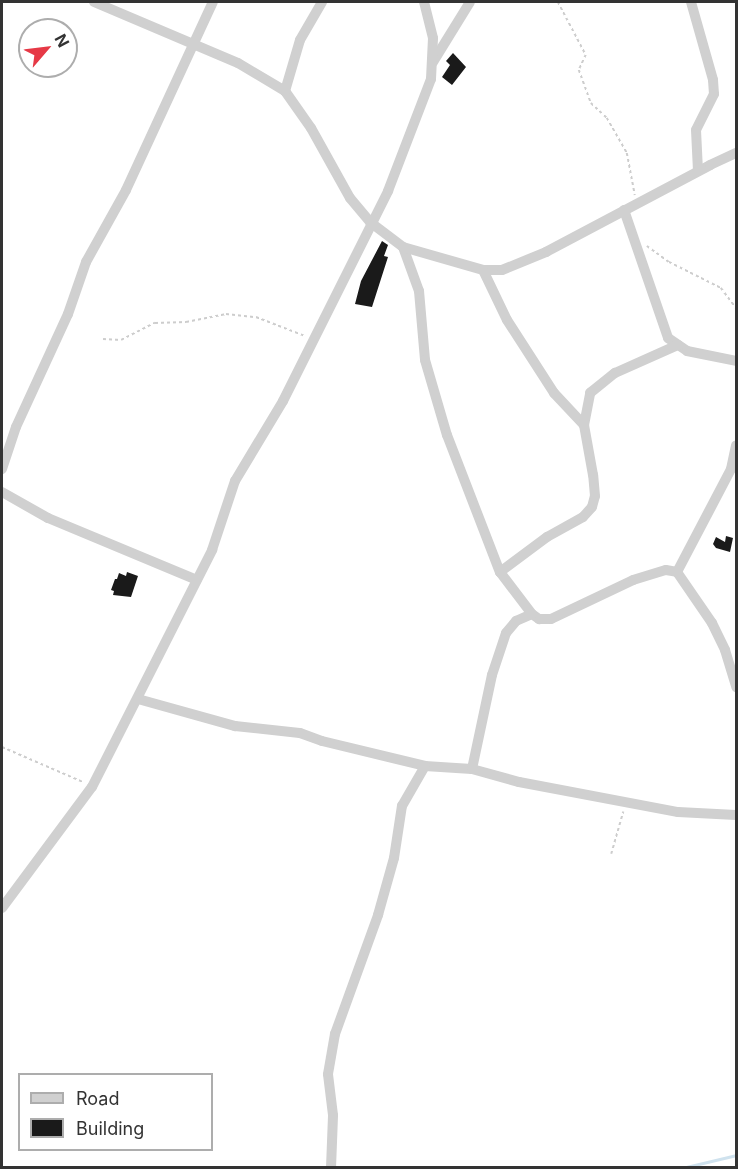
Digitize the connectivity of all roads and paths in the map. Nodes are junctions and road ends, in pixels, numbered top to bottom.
1 (94, 2) edge
2 (213, 2) edge
3 (322, 2) edge
4 (424, 2) edge
5 (470, 2) edge
6 (558, 2) edge
7 (691, 2) edge
8 (191, 43) junction
9 (433, 62) junction
10 (285, 91) junction
11 (736, 153) edge
12 (698, 171) junction
13 (636, 203) junction
14 (624, 210) junction
15 (370, 222) junction
16 (633, 239) junction
17 (403, 247) junction
18 (483, 270) junction
19 (736, 308) edge
20 (103, 339) dead end
21 (315, 339) junction
22 (678, 345) junction
23 (736, 361) edge
24 (585, 425) junction
25 (736, 446) edge
26 (2, 469) edge
27 (2, 492) edge
28 (500, 572) junction
29 (677, 572) junction
30 (196, 580) junction
31 (532, 614) junction
32 (736, 687) edge
33 (138, 699) junction
34 (2, 747) edge
35 (425, 766) junction
36 (472, 769) junction
37 (92, 787) junction
38 (626, 803) junction
39 (736, 815) edge
40 (611, 854) dead end
41 (2, 908) edge
42 (331, 1167) edge

1 - 8 street
2 - 8 street
3 - 10 street
4 - 9 street
5 - 9 street
6 - 13 path
7 - 12 street
8 - 10 street
8 - 26 street
9 - 15 street
10 - 15 street
11 - 12 street
12 - 13 street
13 - 14 street
14 - 16 street
14 - 18 street
15 - 17 street
15 - 21 street
16 - 19 path
16 - 22 street
17 - 18 street
17 - 28 street
18 - 24 street
20 - 21 path
21 - 30 street
22 - 23 street
22 - 24 street
24 - 28 street
25 - 29 street
27 - 30 street
28 - 31 street
29 - 31 street
29 - 32 street
30 - 33 street
31 - 36 street
33 - 35 street
33 - 37 street
34 - 37 path
35 - 36 street
35 - 42 street
36 - 38 street
37 - 41 street
38 - 39 street
38 - 40 path

